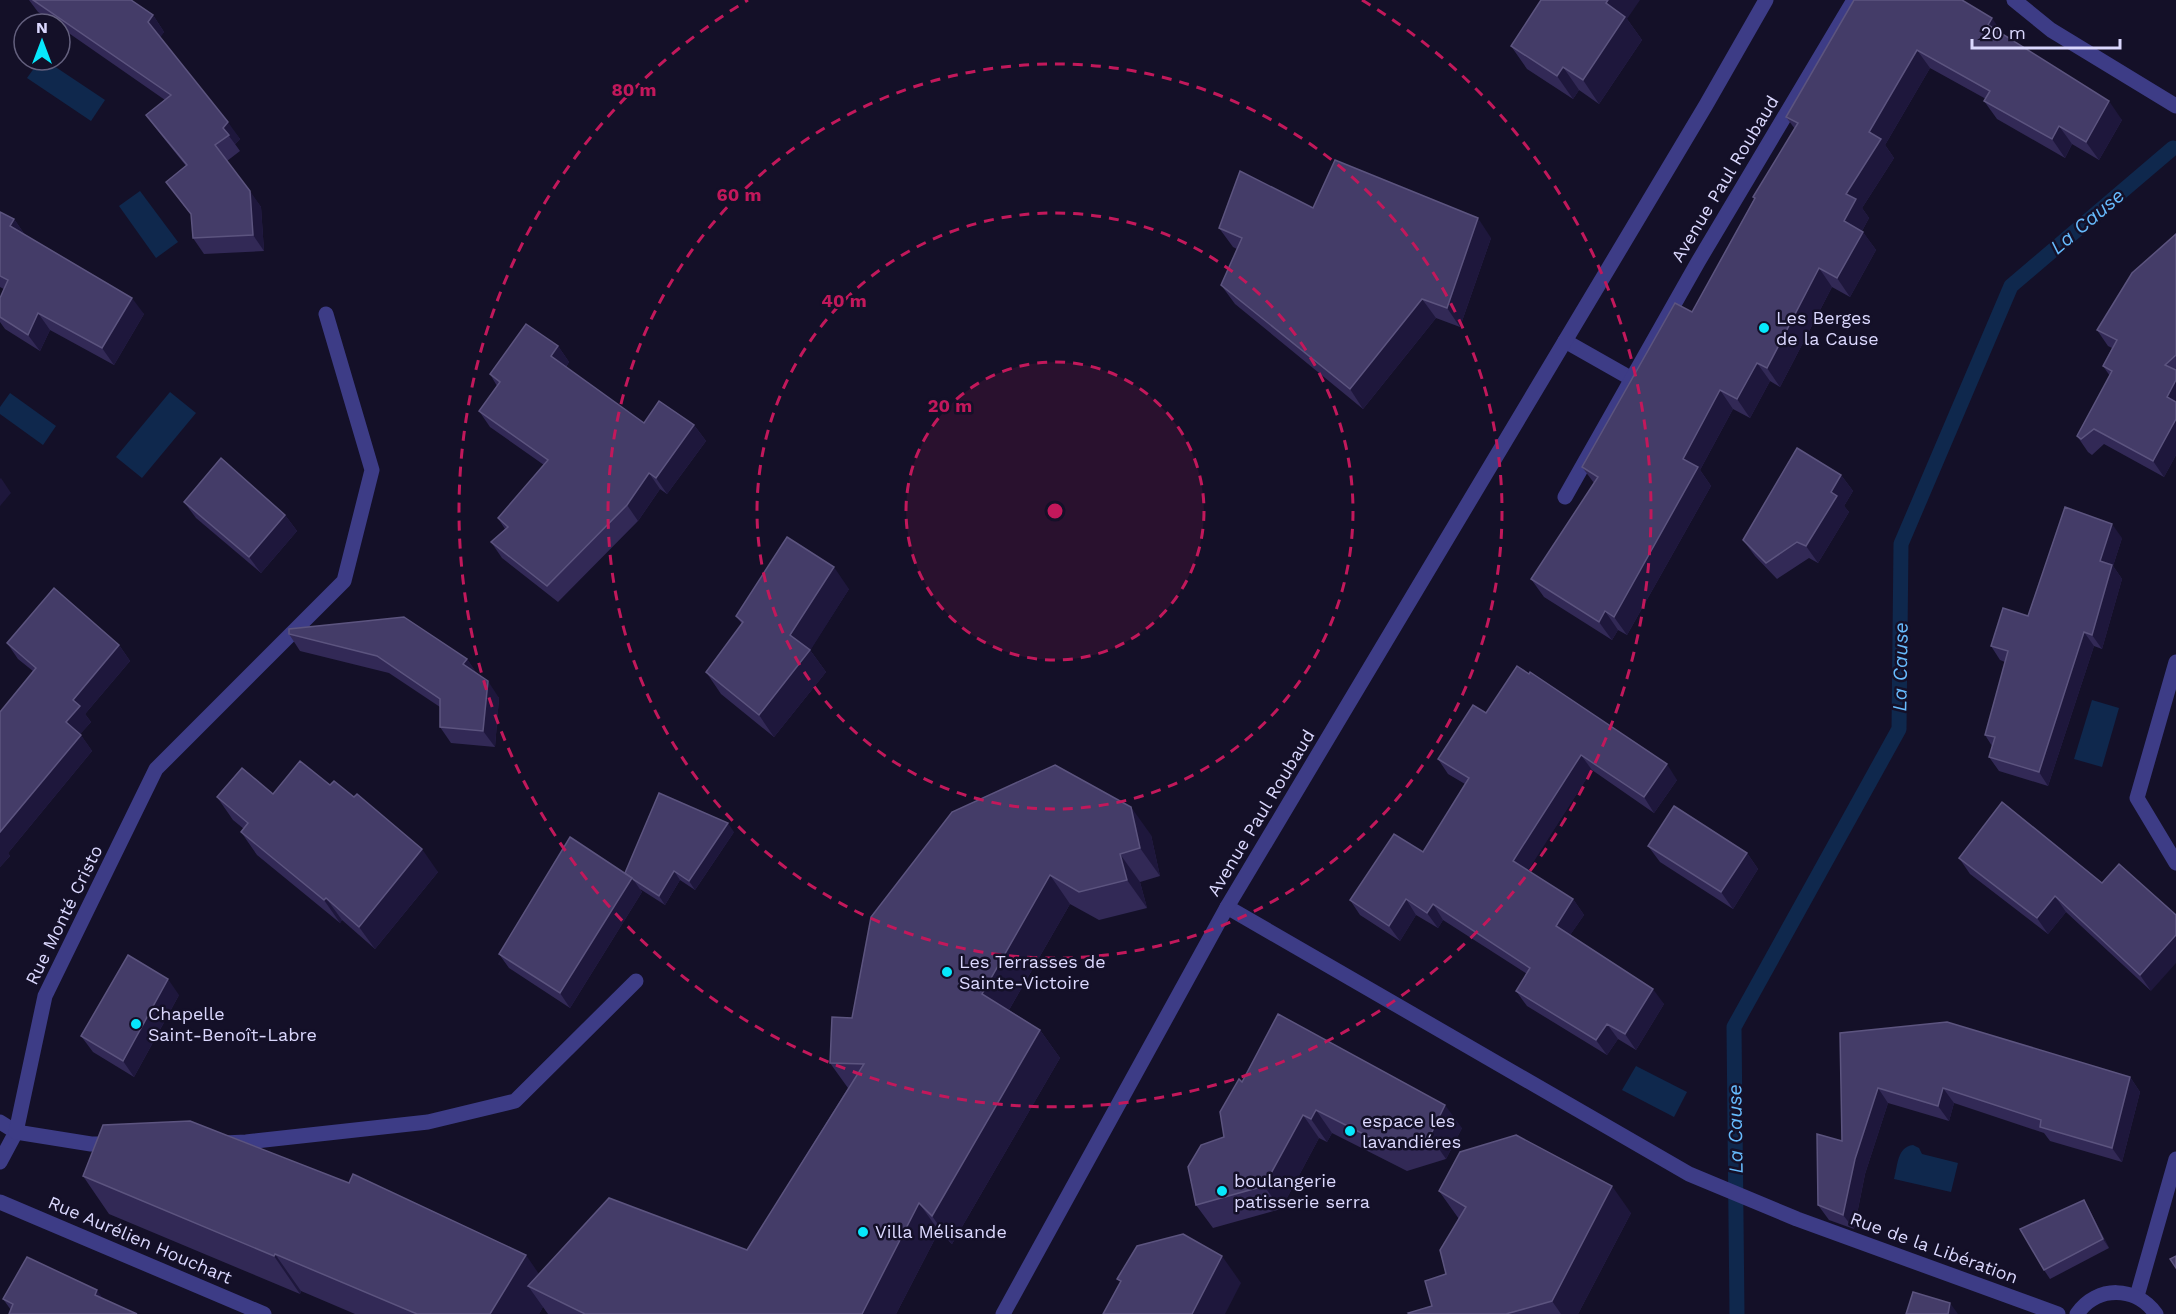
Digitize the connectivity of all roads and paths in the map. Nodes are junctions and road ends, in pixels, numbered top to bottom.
1 (1766, 0) edge
2 (1854, 0) edge
3 (2014, 0) edge
4 (2176, 106) edge
5 (326, 314) dead end
6 (1565, 341) junction
7 (1632, 379) junction
8 (1565, 497) dead end
9 (2176, 662) edge
10 (2176, 863) edge
11 (1227, 907) junction
12 (636, 981) dead end
13 (0, 1122) edge
14 (16, 1132) junction
15 (210, 1143) edge
16 (127, 1144) edge
17 (2176, 1159) edge
18 (0, 1162) edge
19 (0, 1202) edge
20 (2137, 1296) junction
21 (264, 1314) edge
22 (1003, 1314) edge
23 (2058, 1314) edge
24 (2077, 1314) edge
25 (2156, 1314) edge

1 - 6 street, Avenue Paul Roubaud
2 - 7 street, Avenue Paul Roubaud
3 - 4 street
5 - 14 street, Rue Monté Cristo
6 - 7 street
6 - 11 street, Avenue Paul Roubaud
7 - 8 street, Avenue Paul Roubaud
9 - 10 street
11 - 22 street, Avenue Paul Roubaud
11 - 23 street, Rue de la Libération
12 - 15 street
13 - 14 street
14 - 16 street
14 - 18 street, Rue Monté Cristo
17 - 20 street
19 - 21 street, Rue Aurélien Houchart
20 - 24 street
20 - 25 street

